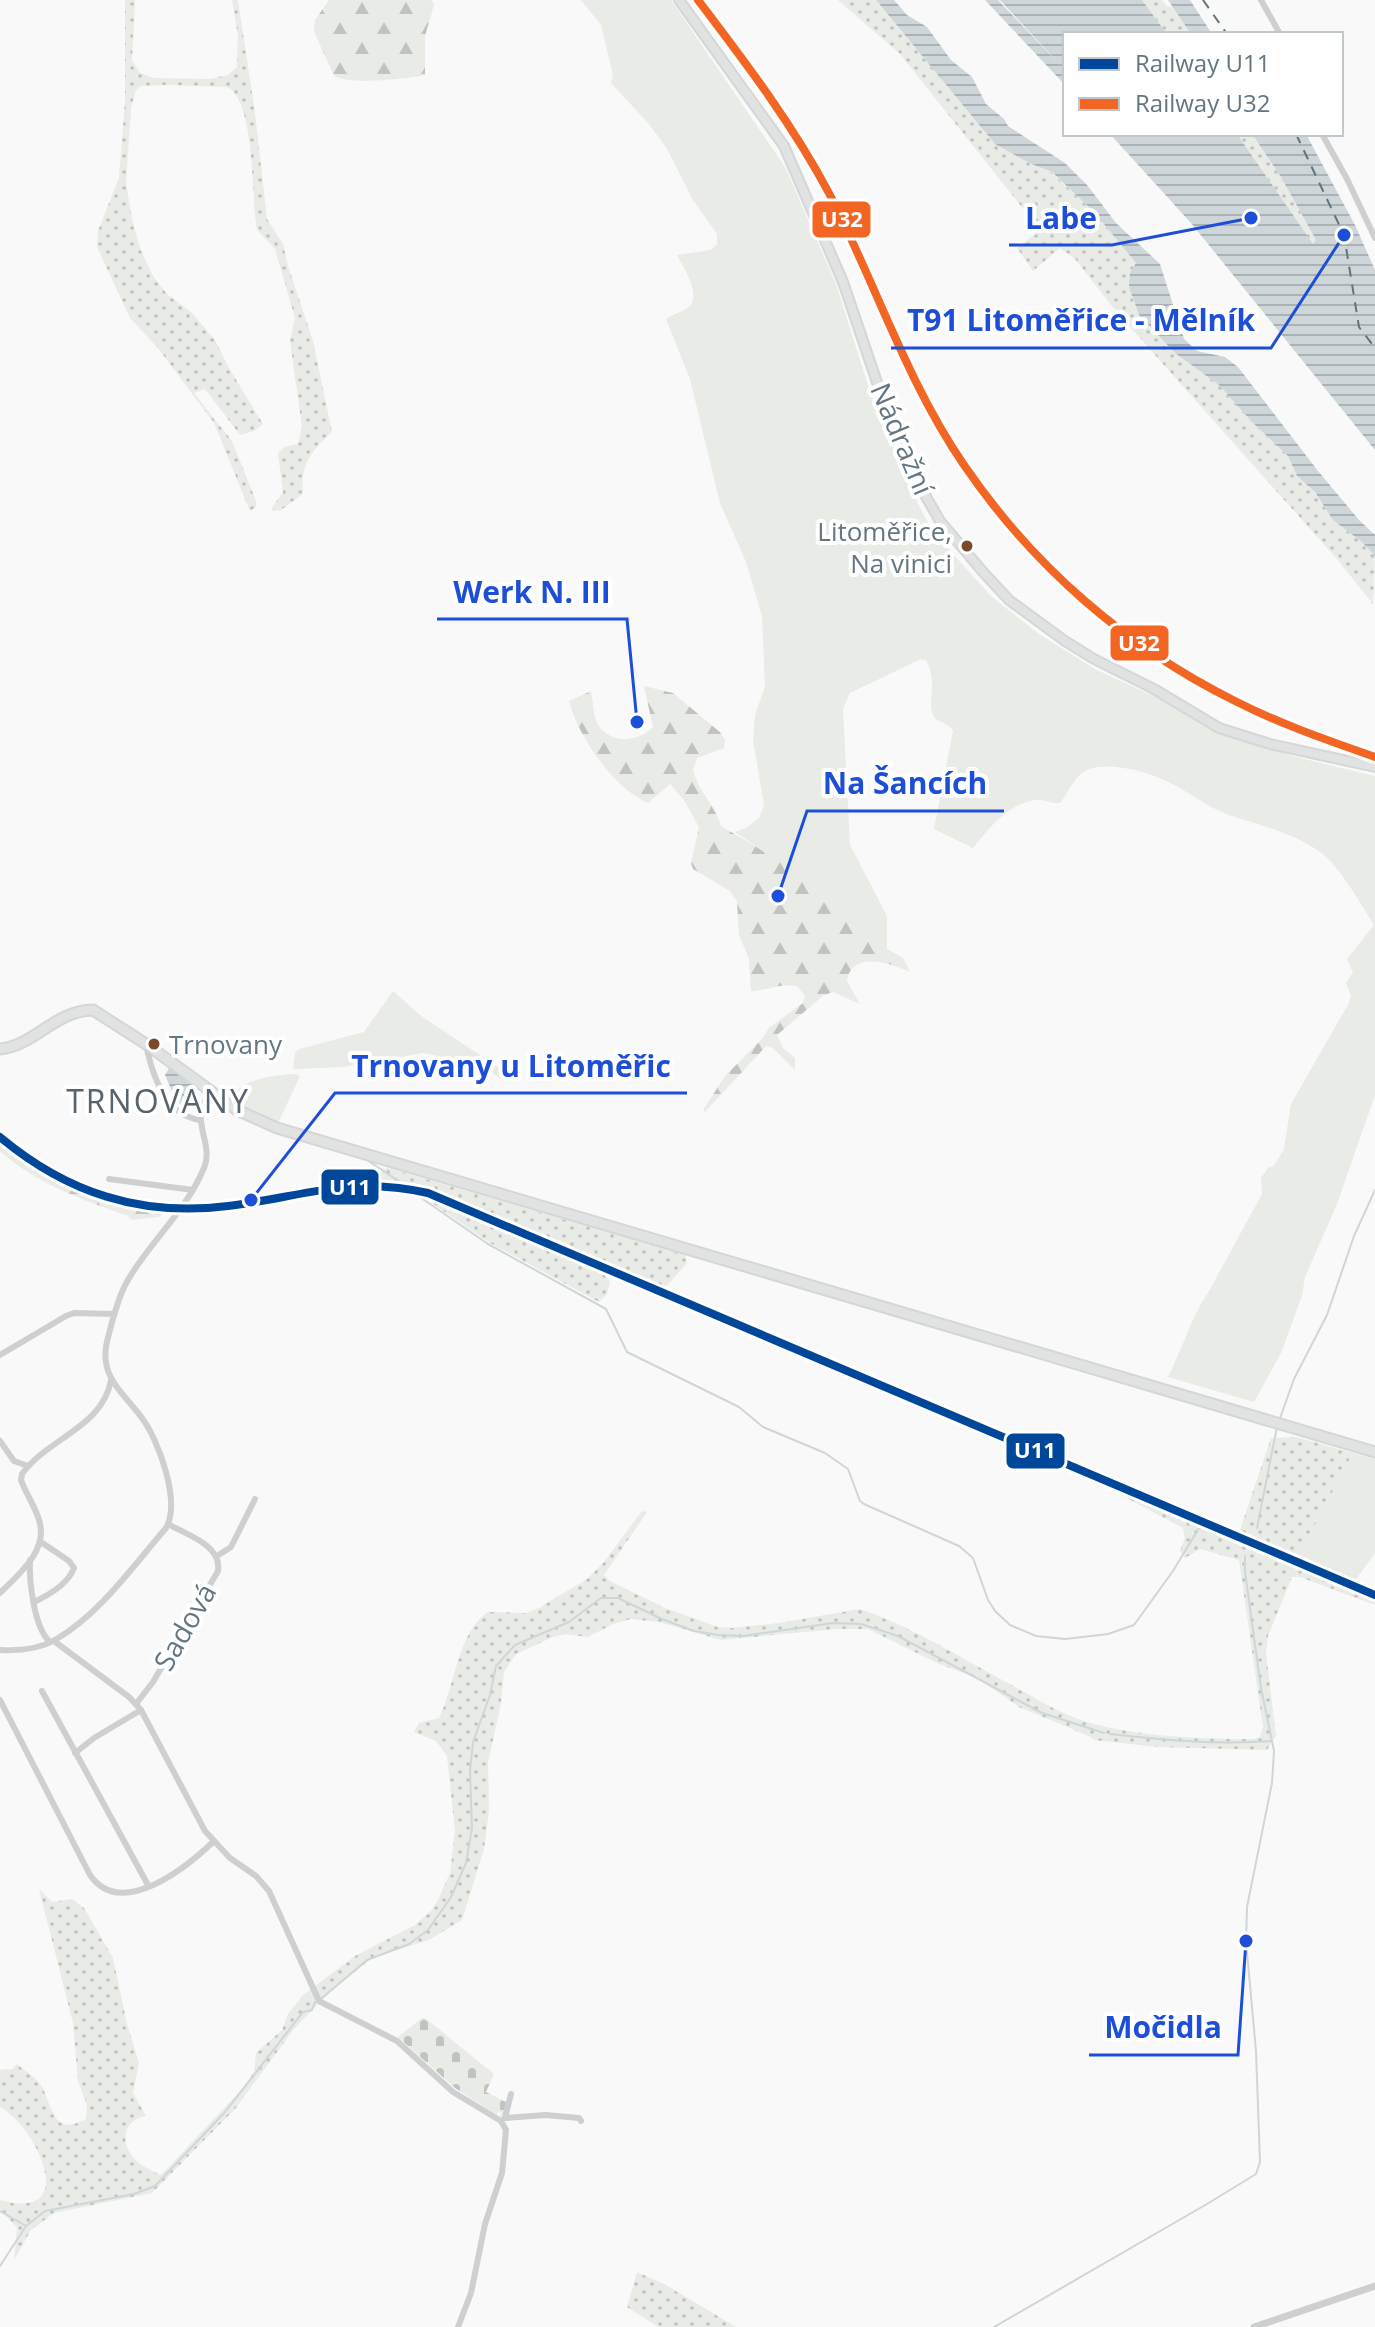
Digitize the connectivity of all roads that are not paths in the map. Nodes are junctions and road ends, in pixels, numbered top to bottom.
1 (679, 0) edge
2 (1261, 0) edge
3 (1279, 32) edge
4 (1323, 136) edge
5 (1375, 238) edge
6 (1375, 767) edge
7 (146, 1044) junction
8 (0, 1049) edge
9 (210, 1091) junction
10 (200, 1120) junction
11 (109, 1179) dead end
12 (193, 1190) junction
13 (114, 1314) junction
14 (0, 1355) edge
15 (111, 1378) junction
16 (0, 1441) edge
17 (1375, 1452) edge
18 (28, 1466) junction
19 (255, 1499) dead end
20 (168, 1524) junction
21 (41, 1542) junction
22 (217, 1556) junction
23 (30, 1560) junction
24 (0, 1593) edge
25 (34, 1602) junction
26 (52, 1642) junction
27 (0, 1650) edge
28 (42, 1691) dead end
29 (0, 1700) edge
30 (138, 1707) junction
31 (75, 1753) junction
32 (214, 1841) junction
33 (148, 1885) junction
34 (511, 2094) dead end
35 (505, 2118) junction
36 (581, 2121) dead end
37 (506, 2130) junction
38 (1375, 2286) edge
39 (458, 2327) edge
40 (1254, 2327) edge

1 - 6 main road, Nádražní
2 - 3 street
4 - 5 street
7 - 8 main road
7 - 9 main road
7 - 10 street
9 - 10 street
9 - 17 main road
10 - 12 street
11 - 12 street
12 - 13 street
13 - 14 street
13 - 15 street
15 - 18 street
15 - 20 street
16 - 18 street
18 - 21 street
19 - 22 street
20 - 22 street, Sadová
20 - 26 street
21 - 23 street
21 - 25 street
22 - 30 street, Sadová
23 - 24 street
23 - 25 street
25 - 26 street
26 - 27 street
26 - 30 street
28 - 31 street
29 - 33 street
30 - 31 street
30 - 32 street
31 - 33 street
32 - 33 street
32 - 37 street
34 - 35 street
35 - 36 street
35 - 37 street
37 - 39 street
38 - 40 street

